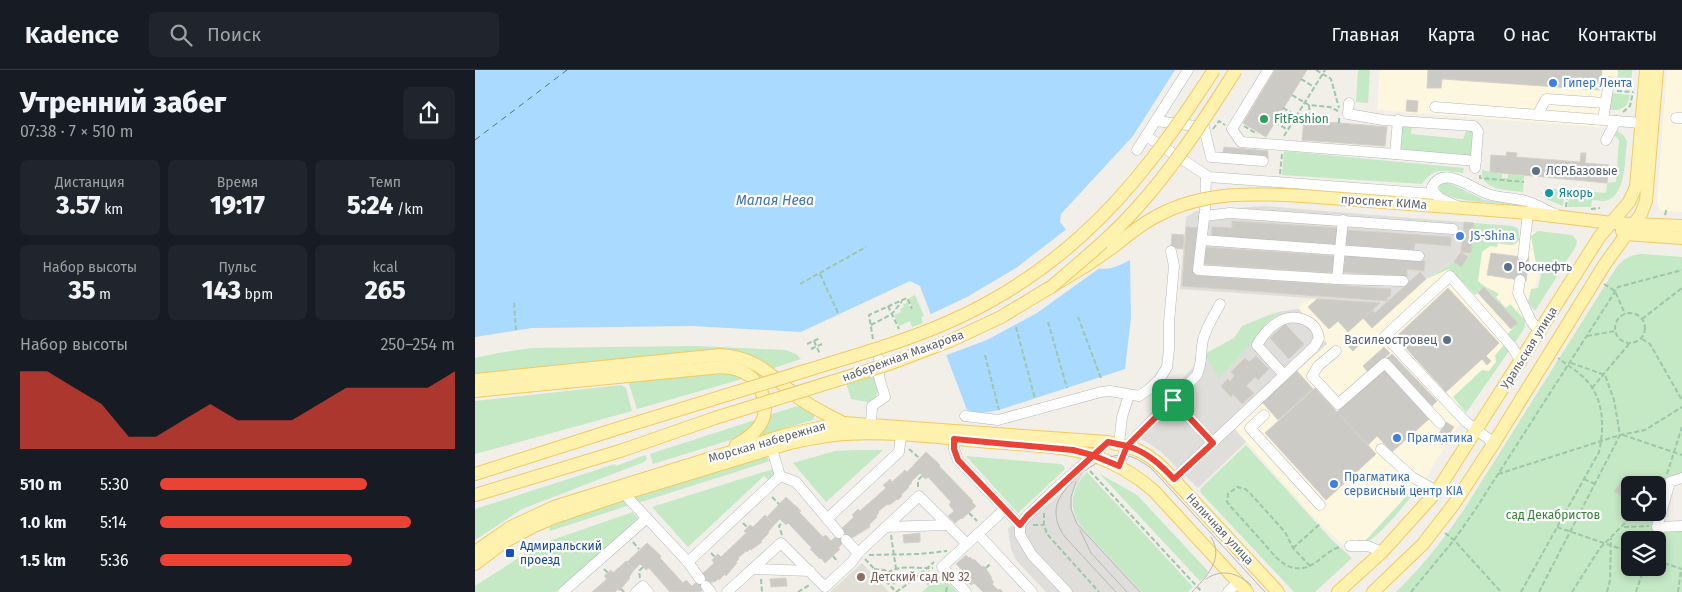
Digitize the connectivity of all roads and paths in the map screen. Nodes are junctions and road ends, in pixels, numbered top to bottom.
1 (1188, 70) edge
2 (1214, 70) edge
3 (1236, 70) edge
4 (1268, 70) edge
5 (1316, 70) edge
6 (1325, 70) edge
7 (1646, 70) edge
8 (1657, 70) edge
9 (1323, 74) junction
10 (1301, 79) dead end
11 (1633, 85) dead end
12 (1608, 86) joint
13 (1314, 87) junction
14 (1633, 92) junction
15 (1292, 94) dead end
16 (1305, 103) junction
17 (1349, 103) dead end
18 (1309, 105) junction
19 (1435, 106) dead end
20 (1283, 108) dead end
21 (1604, 112) junction
22 (1348, 114) junction
23 (1538, 114) junction
24 (1297, 116) junction
25 (1398, 120) junction
26 (1156, 121) junction
27 (1219, 121) dead end
28 (1310, 121) dead end
29 (1616, 121) junction
30 (1275, 122) dead end
31 (1240, 123) dead end
32 (1642, 123) junction
33 (1223, 124) dead end
34 (1257, 134) dead end
35 (1147, 136) junction
36 (1606, 140) dead end
37 (1284, 141) junction
38 (1137, 150) dead end
39 (1395, 154) junction
40 (1263, 161) dead end
41 (1477, 170) junction
42 (1206, 175) junction
43 (1280, 176) dead end
44 (1524, 182) dead end
45 (1568, 190) dead end
46 (1435, 194) junction
47 (1527, 202) junction
48 (1464, 208) junction
49 (1668, 208) dead end
50 (1563, 212) junction
51 (1665, 215) dead end
52 (1204, 216) junction
53 (1343, 220) junction
54 (1612, 223) junction
55 (1634, 223) junction
56 (1682, 226) edge
57 (1453, 229) dead end
58 (1626, 234) junction
59 (1682, 238) edge
60 (1202, 240) junction
61 (866, 247) dead end
62 (1341, 250) junction
63 (1171, 251) dead end
64 (1419, 256) dead end
65 (1523, 258) tunnel mouth
66 (1682, 270) edge
67 (820, 274) junction
68 (1337, 279) junction
69 (1520, 280) tunnel mouth
70 (1403, 281) dead end
71 (801, 284) dead end
72 (1604, 284) dead end
73 (1049, 288) junction
74 (1682, 288) edge
75 (1615, 291) junction
76 (903, 299) junction
77 (513, 303) dead end
78 (1220, 304) dead end
79 (888, 306) junction
80 (912, 309) dead end
81 (892, 314) junction
82 (1625, 314) junction
83 (839, 315) dead end
84 (1078, 317) dead end
85 (1642, 319) junction
86 (1048, 322) dead end
87 (871, 325) junction
88 (1016, 327) dead end
89 (516, 330) dead end
90 (899, 330) dead end
91 (1539, 331) junction
92 (1615, 331) junction
93 (1587, 336) junction
94 (821, 338) dead end
95 (873, 339) dead end
96 (1642, 339) junction
97 (814, 341) junction
98 (807, 344) dead end
99 (822, 344) dead end
100 (1630, 344) junction
101 (816, 346) junction
102 (811, 349) dead end
103 (1336, 351) dead end
104 (820, 354) dead end
105 (985, 354) dead end
106 (1557, 358) dead end
107 (879, 359) dead end
108 (1521, 361) junction
109 (1570, 362) junction
110 (1568, 366) junction
111 (1513, 373) junction
112 (1285, 375) junction
113 (1605, 375) junction
114 (1101, 378) dead end
115 (475, 380) edge
116 (1531, 384) junction
117 (1067, 388) dead end
118 (1592, 388) junction
119 (475, 391) edge
120 (1129, 395) junction
121 (1035, 399) dead end
122 (1173, 400) junction
123 (1682, 400) edge
124 (1682, 407) edge
125 (999, 410) dead end
126 (1264, 415) dead end
127 (965, 416) dead end
128 (843, 422) junction
129 (1440, 423) dead end
130 (871, 424) junction
131 (1682, 428) edge
132 (1476, 431) junction
133 (1620, 435) junction
134 (954, 439) junction
135 (901, 441) junction
136 (1602, 441) junction
137 (1213, 443) junction
138 (1494, 443) junction
139 (1118, 444) junction
140 (558, 448) junction
141 (772, 449) junction
142 (1381, 449) dead end
143 (1674, 453) junction
144 (718, 455) junction
145 (1092, 455) junction
146 (1682, 455) edge
147 (919, 458) dead end
148 (475, 466) edge
149 (1119, 466) junction
150 (1087, 469) dead end
151 (475, 474) edge
152 (1498, 474) junction
153 (781, 476) junction
154 (922, 476) dead end
155 (1666, 477) dead end
156 (1682, 478) edge
157 (1174, 479) junction
158 (1584, 479) junction
159 (1595, 484) junction
160 (919, 488) dead end
161 (1437, 491) junction
162 (626, 493) junction
163 (475, 494) edge
164 (1320, 505) dead end
165 (1005, 508) junction
166 (1045, 508) dead end
167 (969, 513) dead end
168 (647, 518) junction
169 (827, 519) junction
170 (1628, 521) edge
171 (783, 522) dead end
172 (1320, 524) dead end
173 (948, 525) junction
174 (1020, 525) junction
175 (1657, 526) junction
176 (1682, 526) edge
177 (887, 527) junction
178 (1557, 527) junction
179 (1623, 527) junction
180 (981, 531) junction
181 (1571, 531) junction
182 (1445, 533) dead end
183 (782, 535) dead end
184 (1611, 538) junction
185 (1454, 540) junction
186 (967, 544) junction
187 (1606, 544) junction
188 (1611, 545) junction
189 (1350, 546) dead end
190 (1293, 548) junction
191 (1333, 549) dead end
192 (1621, 549) edge
193 (475, 552) edge
194 (1382, 552) junction
195 (860, 554) junction
196 (895, 554) junction
197 (941, 556) dead end
198 (688, 562) junction
199 (475, 564) edge
200 (1666, 564) edge
201 (938, 565) junction
202 (1309, 566) junction
203 (643, 567) dead end
204 (927, 568) junction
205 (757, 569) junction
206 (875, 569) junction
207 (896, 569) junction
208 (1682, 569) edge
209 (810, 572) junction
210 (888, 573) junction
211 (1642, 576) edge
212 (640, 578) dead end
213 (819, 580) junction
214 (912, 581) junction
215 (1238, 582) junction
216 (888, 584) junction
217 (915, 585) dead end
218 (706, 586) edge
219 (621, 589) dead end
220 (893, 589) junction
221 (563, 592) edge
222 (624, 592) edge
223 (636, 592) edge
224 (648, 592) edge
225 (727, 592) edge
226 (762, 592) edge
227 (798, 592) edge
228 (896, 592) edge
229 (966, 592) edge
230 (1032, 592) edge
231 (1067, 592) edge
232 (1099, 592) edge
233 (1202, 592) edge
234 (1228, 592) edge
235 (1247, 592) edge
236 (1278, 592) edge
237 (1338, 592) edge
238 (1373, 592) edge
239 (1411, 592) edge
240 (1501, 592) edge
241 (1521, 592) edge
242 (1539, 592) edge
243 (1572, 592) edge
244 (1607, 592) edge
245 (1637, 592) edge
246 (1678, 592) edge

1 - 26 street
2 - 140 main road, набережная Макарова, bridge
3 - 73 main road, набережная Макарова, bridge
4 - 37 street
5 - 9 path
6 - 9 path
7 - 32 main road, Уральская улица
8 - 55 main road, Уральская улица
9 - 13 path
10 - 13 path
11 - 14 path
12 - 14 path
12 - 21 street
13 - 16 path
14 - 21 path
15 - 16 path
16 - 18 path
16 - 24 path
17 - 22 street
18 - 22 path
18 - 28 path
19 - 23 street
20 - 24 path
21 - 23 street
21 - 23 street
21 - 29 street
22 - 25 street
24 - 37 path
25 - 39 street
25 - 41 street
26 - 35 street
26 - 40 street
27 - 33 path
29 - 32 street
29 - 36 street
30 - 37 path
31 - 34 path
32 - 54 main road, Уральская улица
35 - 38 street
35 - 42 street
37 - 39 street
37 - 43 path
39 - 41 street
41 - 44 path
42 - 46 street
42 - 52 street
45 - 50 path
46 - 47 street, проспект КИМа
46 - 48 street, проспект КИМа
47 - 48 main road, проспект КИМа
47 - 50 main road, проспект КИМа
47 - 65 street
48 - 73 main road, проспект КИМа, bridge
49 - 51 path
50 - 54 main road, проспект КИМа
52 - 53 street
52 - 60 street
53 - 57 street
53 - 62 street
54 - 55 main road, проспект КИМа
54 - 58 main road
54 - 91 main road, Уральская улица
55 - 56 main road, проспект КИМа
55 - 58 main road, Уральская улица
58 - 59 main road
58 - 116 main road, Уральская улица
60 - 62 street
60 - 68 street
61 - 67 path
62 - 64 street
62 - 68 street
63 - 120 street
66 - 75 path
67 - 71 path
67 - 83 path
68 - 70 street
69 - 91 street
72 - 75 path
73 - 163 main road, набережная Макарова, bridge
74 - 85 path
75 - 82 path
75 - 93 path
76 - 79 path
76 - 80 path
76 - 81 path
77 - 89 path
78 - 122 street
79 - 81 path
79 - 87 path
81 - 87 path
81 - 90 path
82 - 85 path
82 - 92 path
84 - 114 path
85 - 96 path
86 - 117 path
87 - 95 path
88 - 121 path
91 - 108 main road, Уральская улица
92 - 93 path
92 - 100 path
93 - 109 path
94 - 97 path
96 - 100 path
96 - 123 path
97 - 98 path
97 - 101 path
99 - 101 path
100 - 113 path
101 - 102 path
101 - 104 path
103 - 129 street
105 - 125 path
106 - 110 path
107 - 130 street
108 - 111 main road, Уральская улица
108 - 132 street
109 - 110 path
109 - 113 path
110 - 118 path
110 - 152 path
111 - 116 main road
111 - 132 main road, Уральская улица
112 - 112 street
112 - 137 street
113 - 118 path
113 - 133 path
115 - 128 main road
116 - 138 main road, Уральская улица
118 - 136 path
119 - 144 main road
120 - 127 street
120 - 139 street
122 - 137 street
122 - 139 street
124 - 133 path
126 - 164 street
128 - 130 main road, Морская набережная
128 - 144 main road, Морская набережная
130 - 139 main road, Морская набережная
131 - 143 path
132 - 138 street
132 - 161 main road, Уральская улица
133 - 136 path
133 - 143 path
133 - 159 path
134 - 135 main road, Морская набережная
134 - 145 main road, Морская набережная
134 - 165 street
135 - 141 main road, Морская набережная
135 - 147 path
135 - 169 street
136 - 152 path
136 - 158 path
137 - 157 street
138 - 238 main road, Уральская улица
139 - 145 street
139 - 149 street
139 - 157 main road, Наличная улица
140 - 148 main road
140 - 151 main road, набережная Макарова
141 - 153 street
141 - 162 main road, Морская набережная
142 - 161 street
143 - 146 path
143 - 155 path
144 - 193 main road, Морская набережная
145 - 149 main road, Наличная улица
145 - 174 street
149 - 215 main road, Наличная улица
150 - 233 path
152 - 185 path
153 - 169 street
153 - 198 street
154 - 160 path
156 - 175 street
157 - 236 main road, Наличная улица
158 - 159 path
158 - 178 path
159 - 181 path
161 - 194 main road, Уральская улица
162 - 168 street
162 - 199 main road, Морская набережная
165 - 174 street
165 - 180 street
166 - 232 path
167 - 180 path
168 - 198 street
168 - 221 street
169 - 195 street
170 - 179 path
171 - 183 path
172 - 190 path
173 - 177 street
173 - 177 street
173 - 186 street
174 - 231 street
175 - 176 street
175 - 179 path
177 - 195 street
177 - 196 path
178 - 181 path
178 - 241 path
179 - 184 path
180 - 186 street
180 - 230 street
181 - 187 path
181 - 242 path
182 - 185 path
184 - 187 path
184 - 188 path
185 - 239 path
185 - 240 path
186 - 201 street
187 - 188 path
187 - 243 path
188 - 192 path
188 - 244 path
189 - 194 street
190 - 202 path
190 - 202 path
191 - 202 path
194 - 237 main road, Уральская улица
195 - 196 path
195 - 206 path
195 - 213 street
196 - 197 path
196 - 207 path
198 - 218 street
200 - 208 path
201 - 204 path
201 - 204 path
201 - 229 street
203 - 212 path
204 - 207 path
204 - 214 path
205 - 209 street
205 - 209 street
205 - 225 street
205 - 226 path
206 - 210 path
206 - 216 path
207 - 210 path
207 - 220 path
208 - 246 path
209 - 213 street
210 - 216 path
211 - 245 path
213 - 227 path
214 - 217 path
214 - 228 path
215 - 234 street
215 - 235 main road, Наличная улица
216 - 220 path
219 - 222 path
220 - 228 path
223 - 224 street

